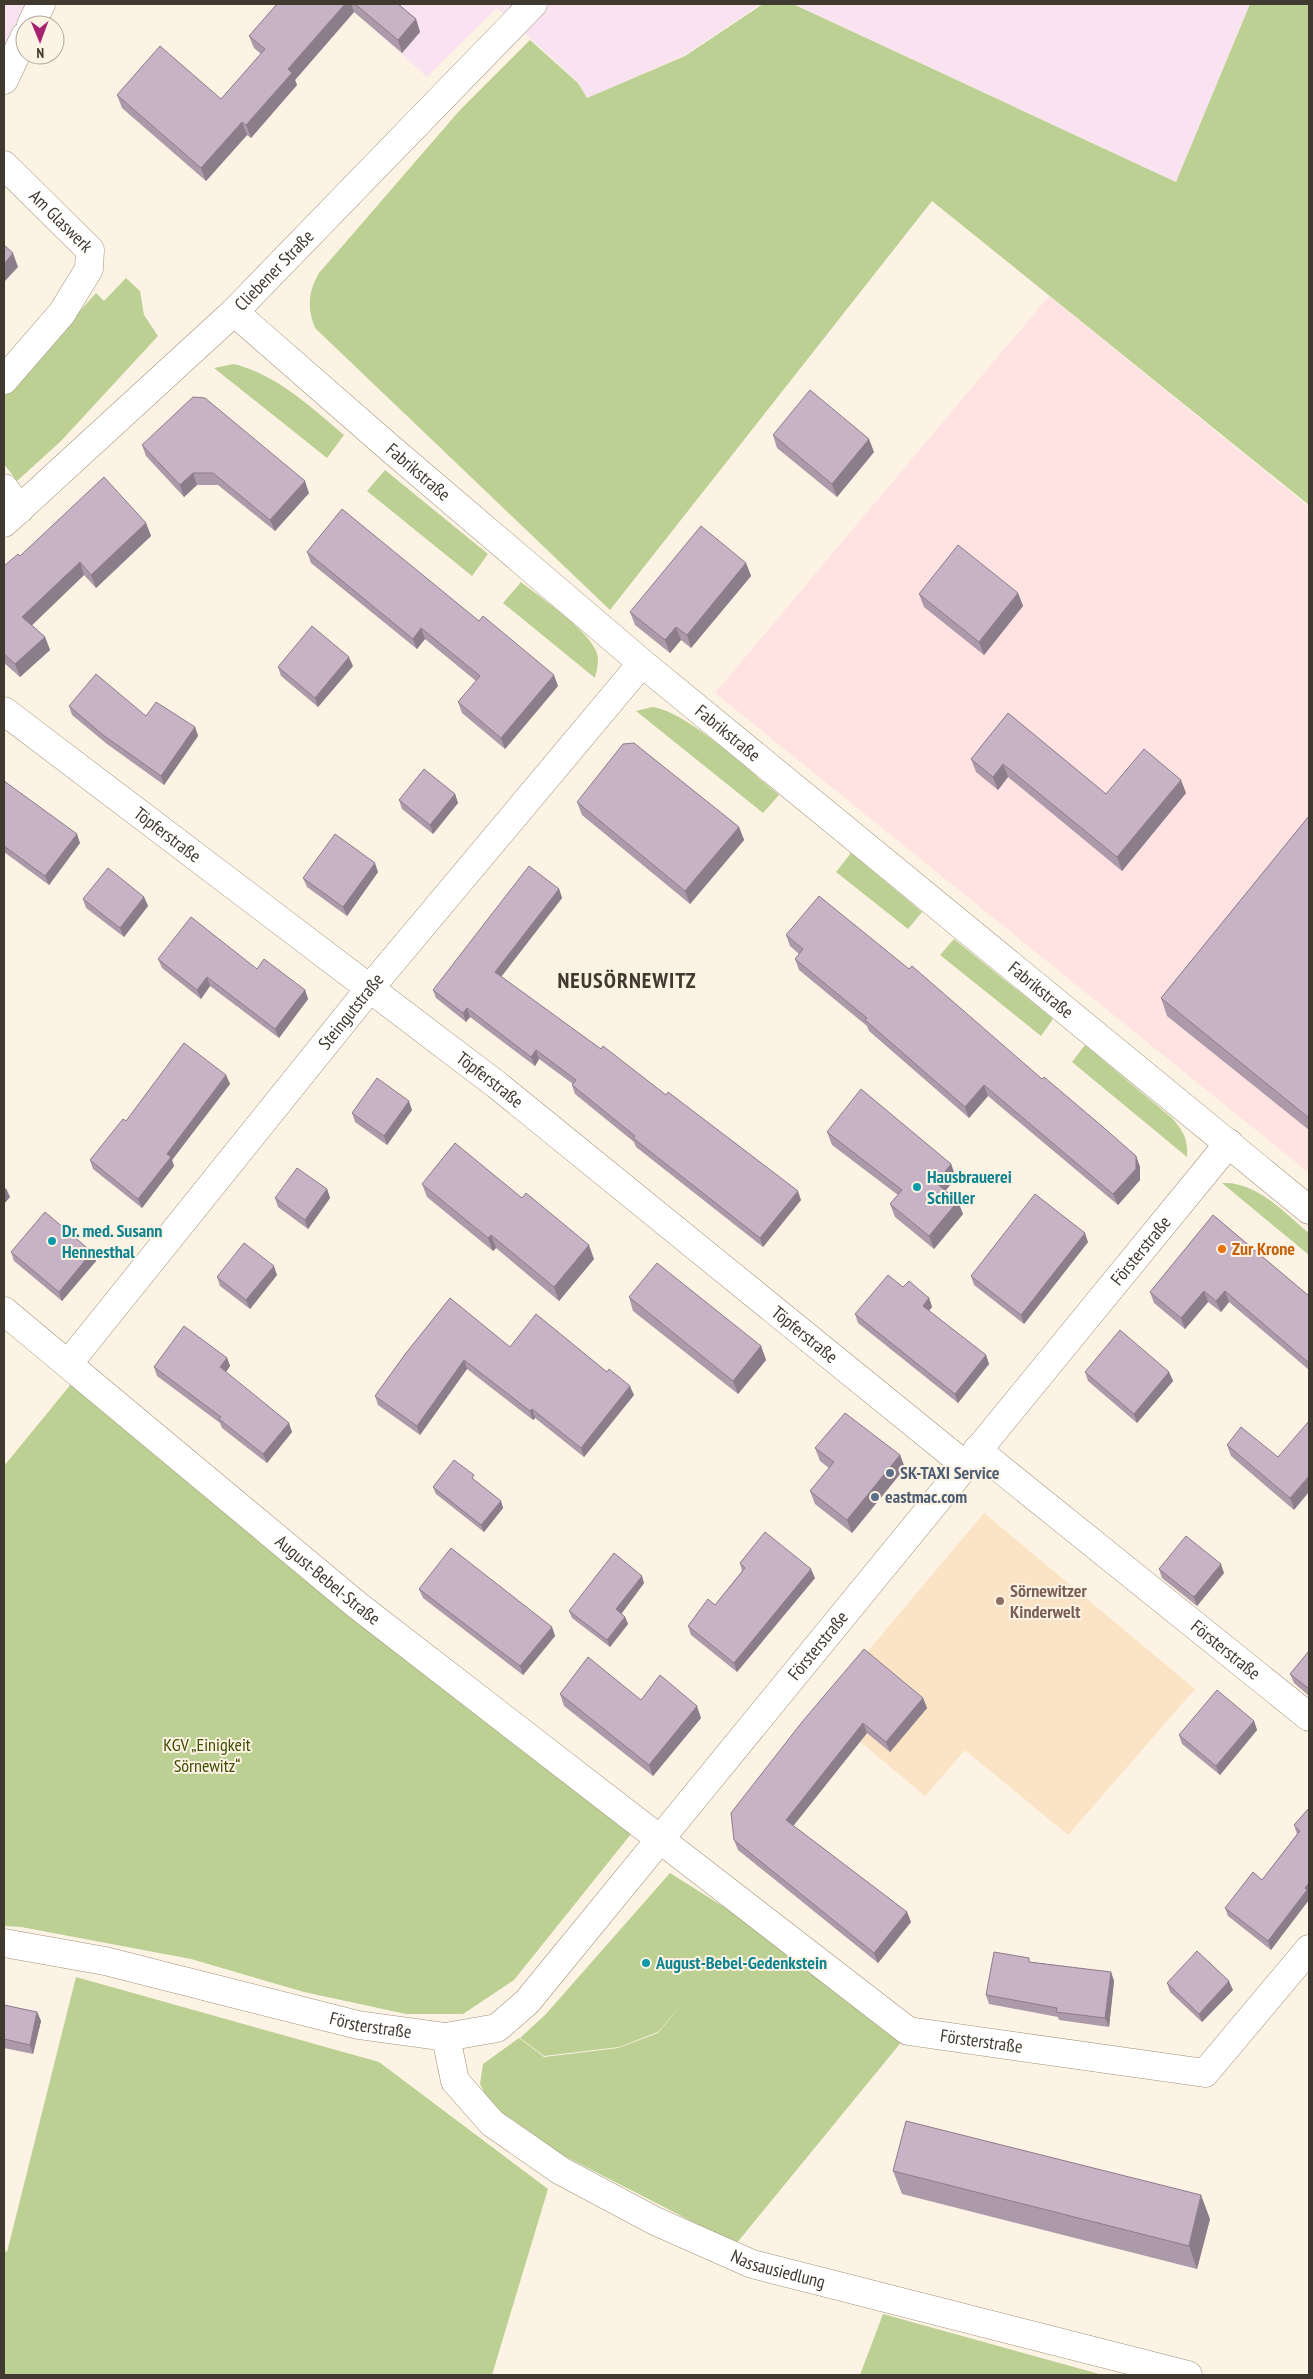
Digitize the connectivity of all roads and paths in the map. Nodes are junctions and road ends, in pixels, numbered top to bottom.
1 (533, 4) edge
2 (15, 57) edge
3 (4, 80) edge
4 (4, 165) edge
5 (234, 312) junction
6 (4, 380) edge
7 (9, 507) edge
8 (642, 663) junction
9 (4, 712) edge
10 (370, 988) junction
11 (1228, 1143) junction
12 (1309, 1210) edge
13 (4, 1311) edge
14 (68, 1364) junction
15 (971, 1458) junction
16 (1309, 1717) edge
17 (660, 1841) junction
18 (4, 1943) edge
19 (1309, 1949) edge
20 (446, 2037) junction
21 (1188, 2375) edge

1 - 5 street, Cliebener Straße
2 - 3 street
4 - 6 street, Am Glaswerk
5 - 7 street, Cliebener Straße
5 - 8 street, Fabrikstraße
8 - 10 street, Steingutstraße
8 - 11 street, Fabrikstraße
9 - 10 street, Töpferstraße
10 - 14 street, Steingutstraße
10 - 15 street, Töpferstraße
11 - 12 street, Fabrikstraße
11 - 15 street, Försterstraße
13 - 14 street, August-Bebel-Straße
14 - 17 street, August-Bebel-Straße
15 - 16 street, Försterstraße
15 - 17 street, Försterstraße
17 - 19 street, Försterstraße
17 - 20 street, Försterstraße
18 - 20 street, Försterstraße
20 - 21 street, Nassausiedlung

